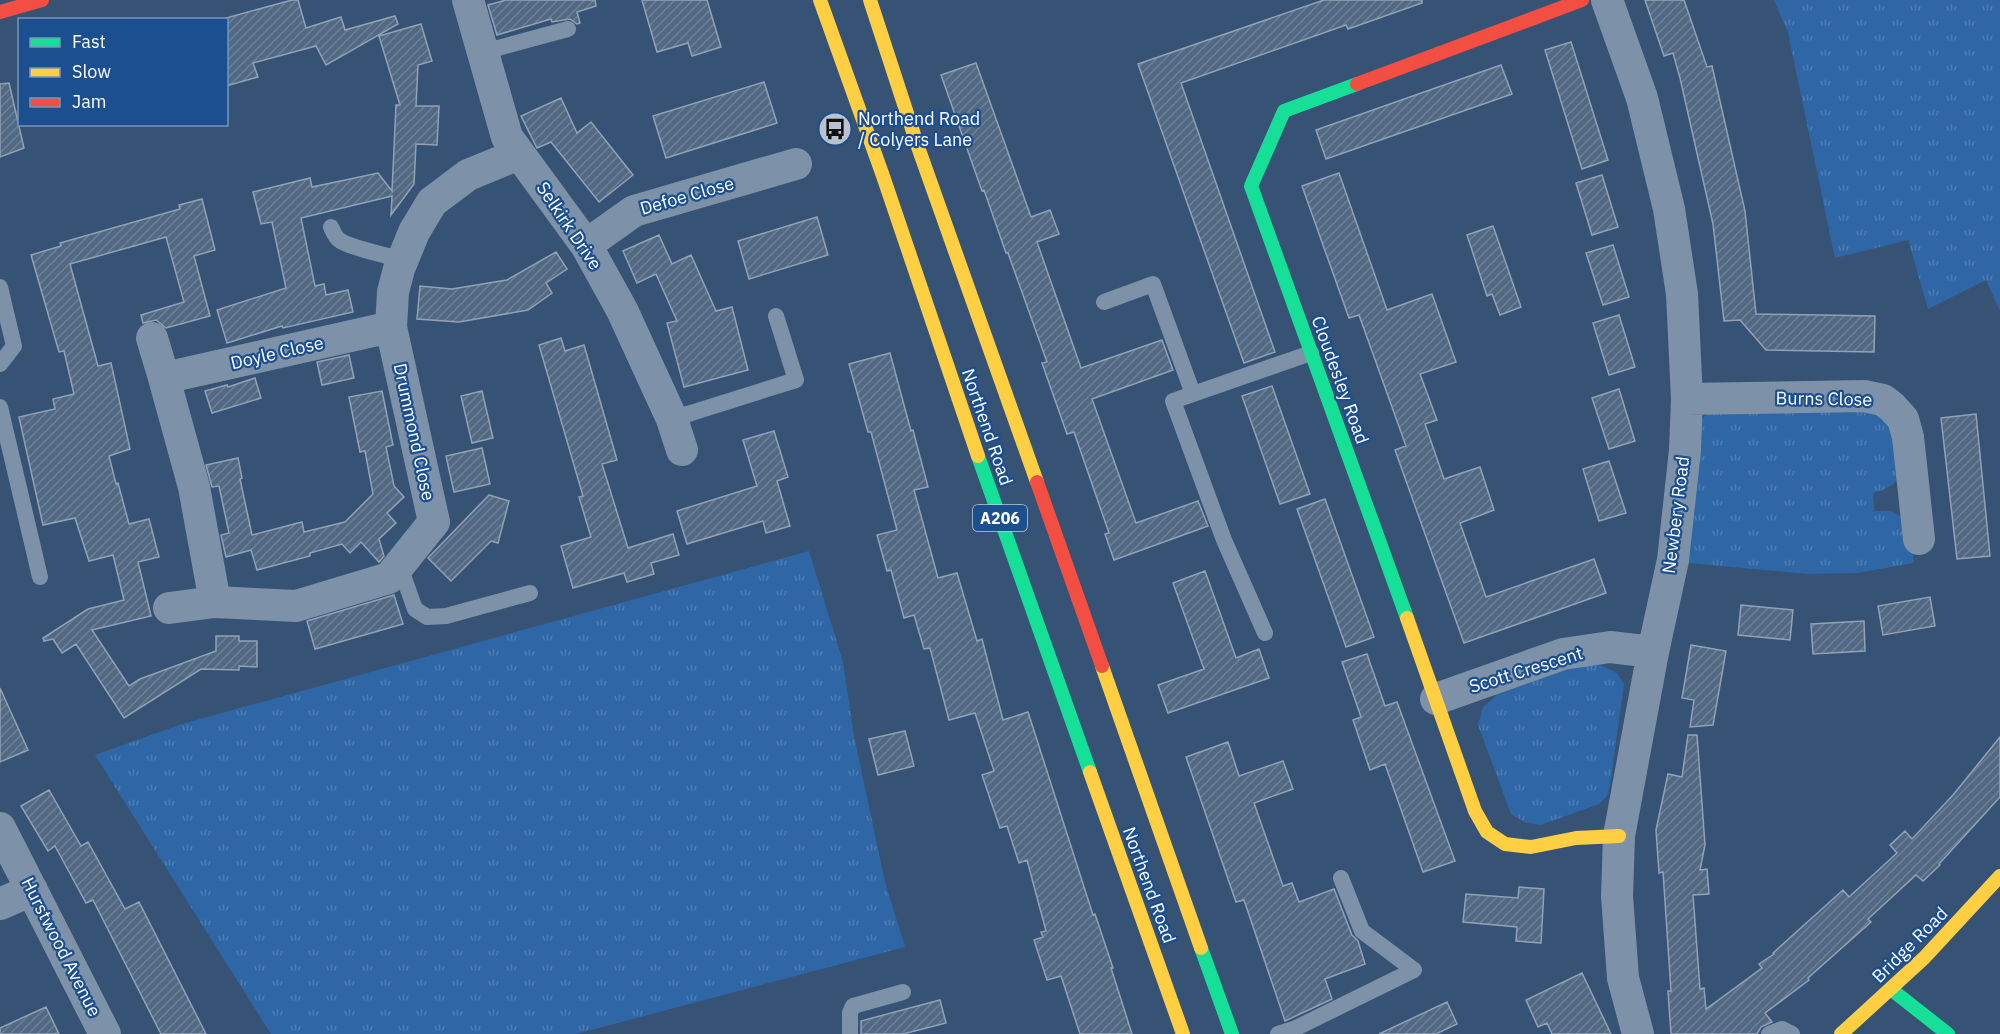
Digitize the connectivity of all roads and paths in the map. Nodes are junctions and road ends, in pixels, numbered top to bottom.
1 (42, 0) edge
2 (468, 0) edge
3 (820, 0) edge
4 (870, 0) edge
5 (1582, 0) edge
6 (1608, 0) edge
7 (0, 12) edge
8 (568, 29) dead end
9 (483, 52) junction
10 (519, 154) junction
11 (796, 164) dead end
12 (331, 226) dead end
13 (586, 245) junction
14 (403, 260) junction
15 (0, 287) edge
16 (1104, 302) dead end
17 (776, 316) dead end
18 (391, 327) junction
19 (152, 338) dead end
20 (1311, 352) junction
21 (0, 364) edge
22 (164, 378) junction
23 (1193, 394) junction
24 (1688, 399) junction
25 (0, 406) edge
26 (672, 419) junction
27 (682, 450) dead end
28 (1919, 539) dead end
29 (399, 564) junction
30 (40, 577) dead end
31 (530, 593) dead end
32 (215, 602) junction
33 (169, 608) dead end
34 (1265, 633) dead end
35 (1653, 652) junction
36 (1436, 699) junction
37 (0, 828) edge
38 (1619, 836) junction
39 (2000, 876) edge
40 (1341, 878) dead end
41 (32, 890) junction
42 (0, 904) edge
43 (1892, 990) junction
44 (903, 992) dead end
45 (105, 1034) edge
46 (850, 1034) edge
47 (1183, 1034) edge
48 (1232, 1034) edge
49 (1278, 1034) edge
50 (1638, 1034) edge
51 (1768, 1034) edge
52 (1792, 1034) edge
53 (1840, 1034) edge
54 (1948, 1034) edge

1 - 7 main road
2 - 9 street, Selkirk Drive
3 - 47 main road, Northend Road / A206
4 - 48 main road, Northend Road / A206
5 - 20 main road, Cloudesley Road
6 - 24 street, Newbery Road
8 - 9 lane
9 - 10 street, Selkirk Drive
10 - 13 street, Selkirk Drive
10 - 14 street, Drummond Close
11 - 13 street, Defoe Close
12 - 14 lane
13 - 26 street, Selkirk Drive
14 - 18 street, Drummond Close
15 - 21 lane
16 - 23 lane
17 - 26 lane
18 - 22 street, Doyle Close
18 - 29 street, Drummond Close
19 - 22 street
20 - 23 lane
20 - 36 main road, Cloudesley Road
22 - 32 street
23 - 34 lane
24 - 28 street, Burns Close
24 - 35 street, Newbery Road
25 - 30 lane
26 - 27 street, Selkirk Drive
29 - 31 lane
29 - 32 street, Drummond Close
32 - 33 street, Drummond Close
35 - 36 street, Scott Crescent
35 - 38 street, Newbery Road
36 - 38 main road, Cloudesley Road
37 - 41 street, Hurstwood Avenue
38 - 50 street, Newbery Road
39 - 43 main road, Bridge Road
40 - 49 lane
41 - 42 street
41 - 45 street, Hurstwood Avenue
43 - 53 main road, Bridge Road
43 - 54 main road
44 - 46 lane
51 - 52 lane

